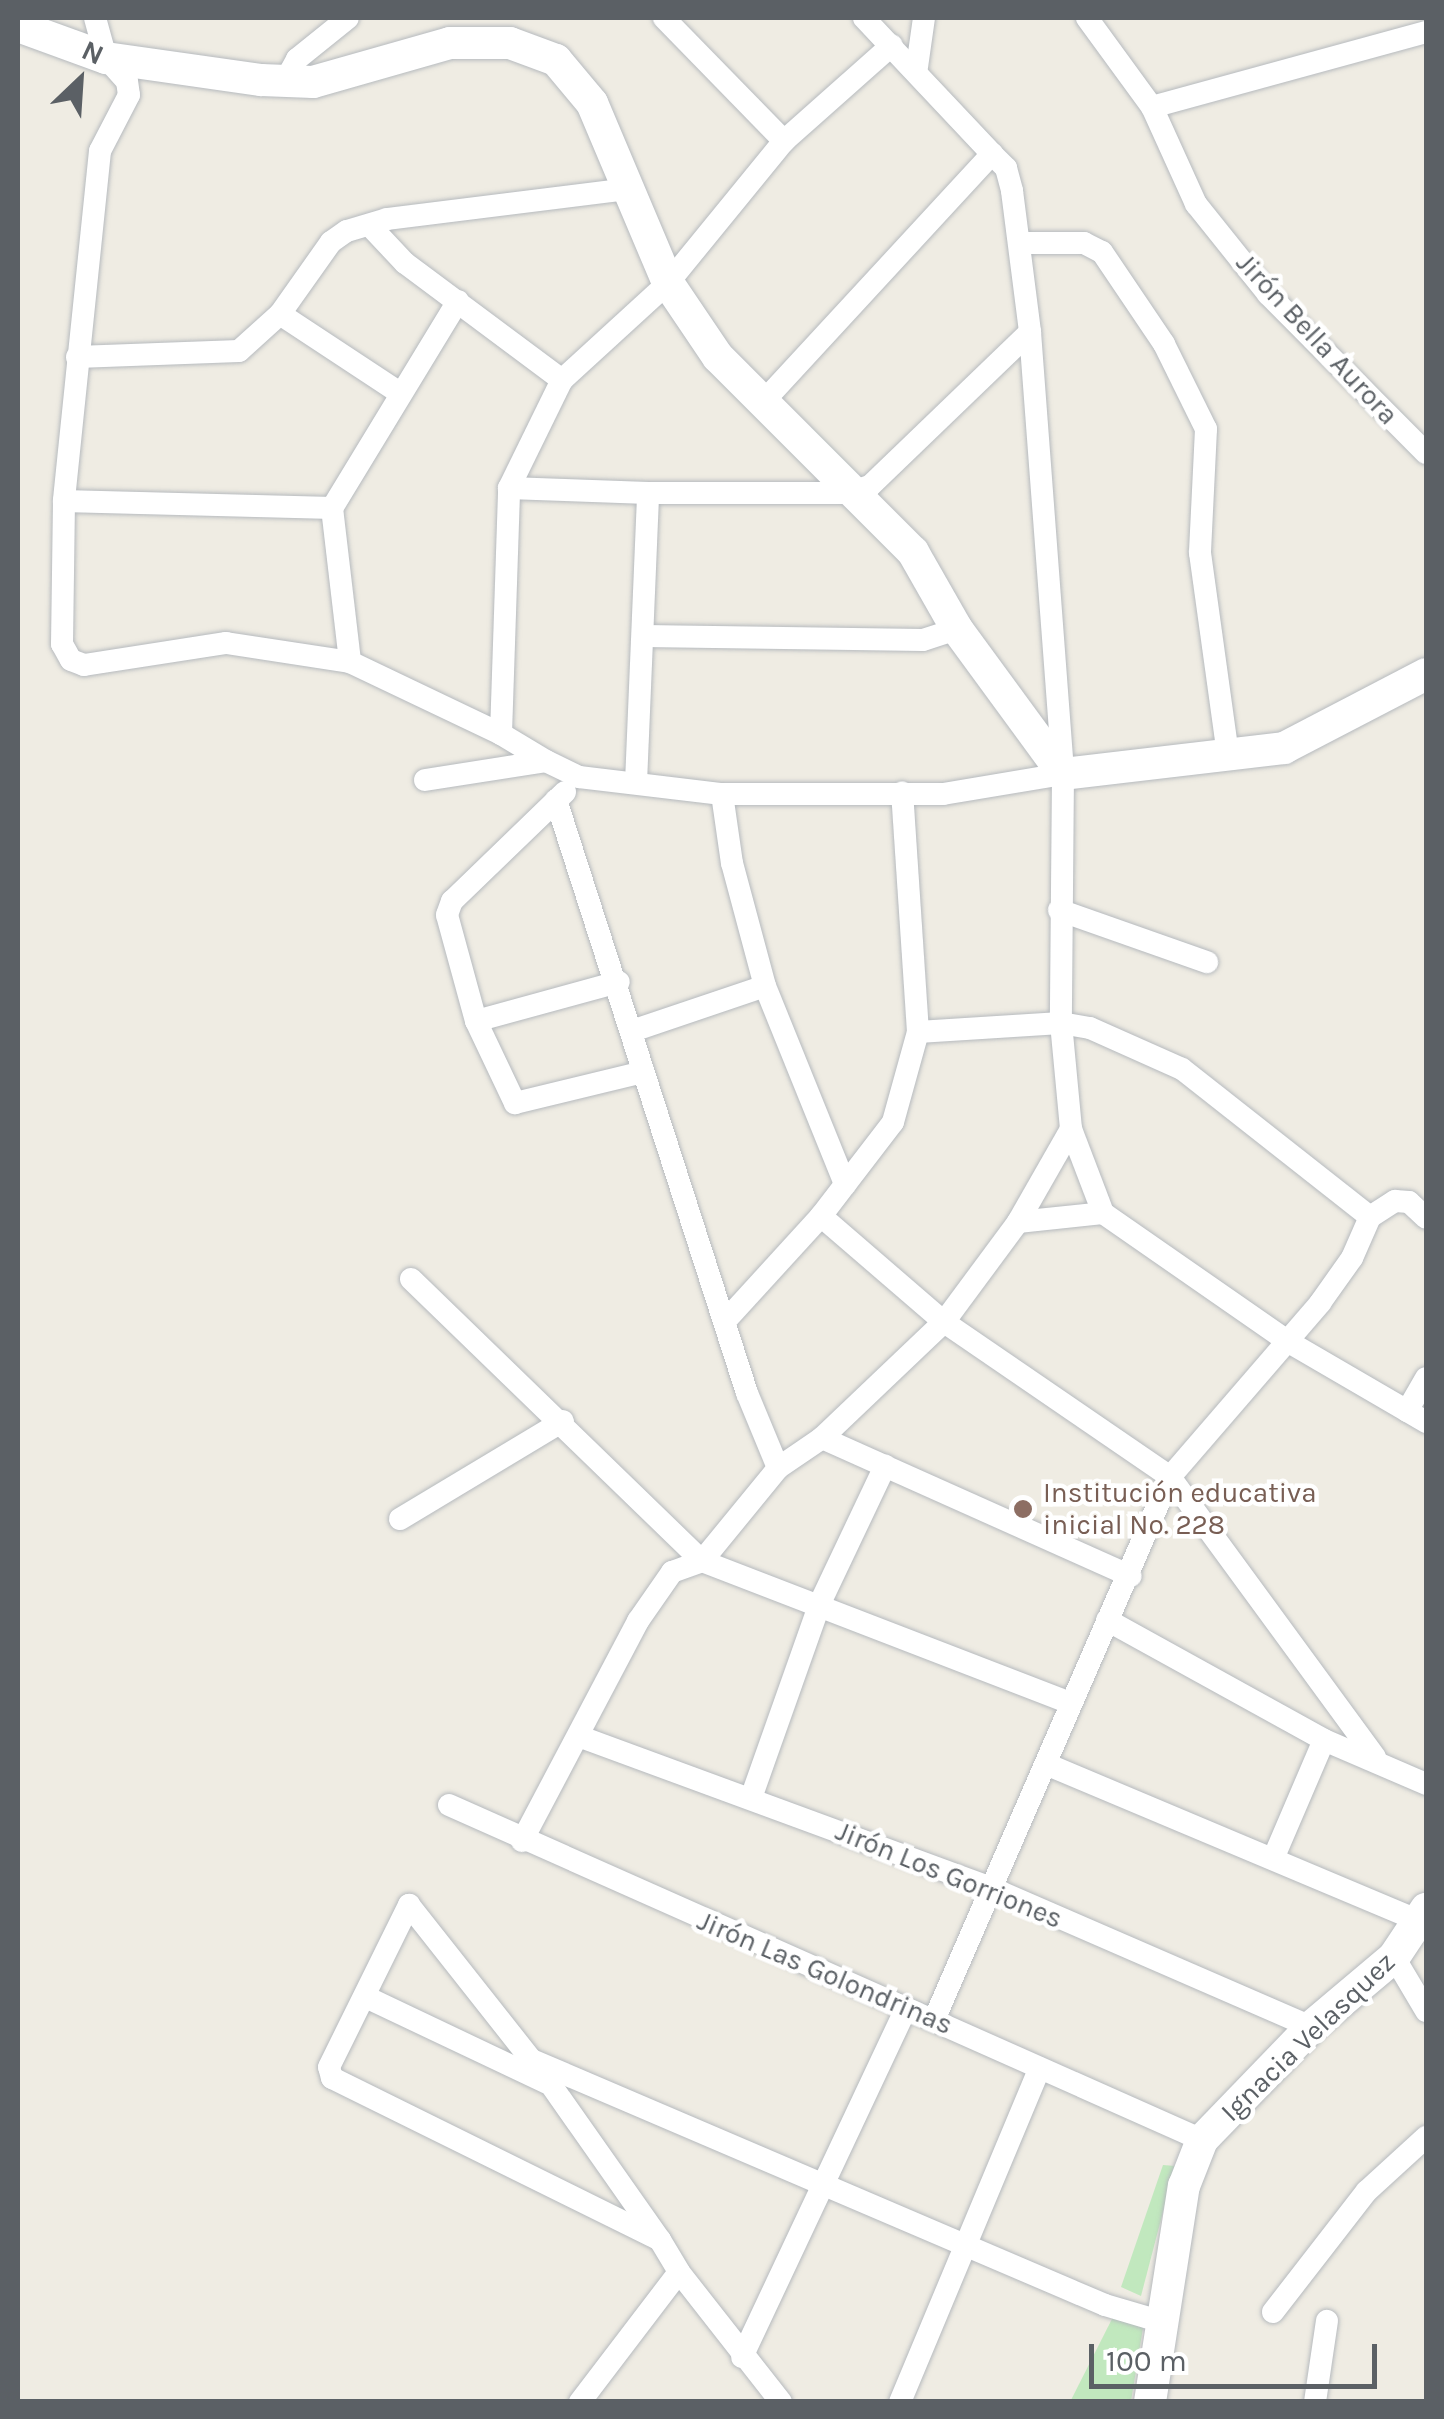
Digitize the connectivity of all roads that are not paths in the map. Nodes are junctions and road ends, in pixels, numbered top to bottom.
1 (95, 18) edge
2 (348, 18) edge
3 (664, 18) edge
4 (864, 18) edge
5 (924, 18) edge
6 (1087, 18) edge
7 (18, 26) edge
8 (1426, 32) edge
9 (892, 45) junction
10 (106, 58) junction
11 (917, 67) junction
12 (285, 81) junction
13 (1152, 107) junction
14 (784, 140) junction
15 (992, 154) junction
16 (628, 189) junction
17 (372, 228) junction
18 (1021, 243) junction
19 (668, 283) junction
20 (458, 301) junction
21 (280, 314) junction
22 (1030, 332) junction
23 (77, 357) junction
24 (562, 380) junction
25 (400, 392) junction
26 (763, 402) junction
27 (1426, 452) edge
28 (508, 488) junction
29 (848, 493) junction
30 (648, 494) junction
31 (64, 501) junction
32 (332, 508) junction
33 (957, 629) junction
34 (644, 636) junction
35 (350, 662) junction
36 (1426, 674) edge
37 (501, 734) junction
38 (1228, 754) junction
39 (546, 761) junction
40 (1063, 774) junction
41 (580, 777) junction
42 (426, 780) dead end
43 (636, 783) junction
44 (902, 793) junction
45 (722, 794) junction
46 (556, 800) junction
47 (1059, 910) junction
48 (1207, 962) dead end
49 (619, 982) junction
50 (766, 986) junction
51 (476, 1021) junction
52 (1061, 1023) junction
53 (636, 1030) junction
54 (918, 1032) junction
55 (644, 1072) junction
56 (1071, 1129) junction
57 (845, 1184) junction
58 (1104, 1214) junction
59 (820, 1216) junction
60 (1370, 1217) junction
61 (1426, 1218) edge
62 (1018, 1222) junction
63 (411, 1279) dead end
64 (727, 1319) junction
65 (944, 1322) junction
66 (1287, 1340) junction
67 (1426, 1378) edge
68 (1417, 1417) edge
69 (563, 1421) junction
70 (822, 1438) junction
71 (886, 1466) junction
72 (778, 1468) junction
73 (1170, 1477) junction
74 (400, 1520) dead end
75 (702, 1562) junction
76 (1131, 1576) junction
77 (820, 1603) junction
78 (1107, 1620) junction
79 (1070, 1704) junction
80 (581, 1736) junction
81 (1324, 1740) junction
82 (1374, 1757) junction
83 (1046, 1764) junction
84 (1426, 1784) edge
85 (751, 1798) junction
86 (449, 1805) dead end
87 (522, 1841) junction
88 (1272, 1859) junction
89 (988, 1888) junction
90 (1422, 1915) edge
91 (1394, 1957) junction
92 (368, 1998) junction
93 (906, 2010) junction
94 (1426, 2011) edge
95 (934, 2020) junction
96 (1311, 2027) junction
97 (532, 2060) junction
98 (1040, 2068) junction
99 (550, 2084) junction
100 (1426, 2137) edge
101 (1202, 2140) junction
102 (824, 2185) junction
103 (660, 2240) junction
104 (962, 2241) junction
105 (679, 2272) junction
106 (1273, 2312) dead end
107 (1159, 2321) junction
108 (1328, 2321) dead end
109 (742, 2357) junction
110 (580, 2402) edge
111 (781, 2402) edge
112 (900, 2402) edge
113 (1150, 2402) edge
114 (1315, 2402) edge

1 - 10 street
2 - 12 street
3 - 14 street
4 - 9 street
5 - 11 street
6 - 13 street, Jirón Bella Aurora
7 - 10 main road
8 - 13 street
9 - 11 street
9 - 14 street
10 - 12 main road
10 - 23 street
11 - 15 street
12 - 16 main road
13 - 27 street, Jirón Bella Aurora
14 - 19 street
15 - 18 street
15 - 26 street
16 - 17 street
16 - 19 main road
17 - 20 street
17 - 21 street
18 - 22 street
18 - 38 street
19 - 24 street
19 - 26 main road
20 - 24 street
20 - 25 street
21 - 23 street
21 - 25 street
22 - 29 street
22 - 40 street
23 - 31 street
24 - 28 street
25 - 32 street
26 - 29 main road
28 - 30 street
28 - 37 street
29 - 30 street
29 - 33 main road
30 - 34 street
31 - 32 street
31 - 35 street
32 - 35 street
33 - 34 street
33 - 40 main road
34 - 43 street
35 - 37 street
36 - 38 main road
37 - 39 street
38 - 40 main road
39 - 41 street
39 - 42 street
40 - 44 street
40 - 47 street
41 - 43 street
41 - 46 street
43 - 45 street
44 - 45 street
44 - 54 street
45 - 50 street
46 - 49 street
46 - 51 street
47 - 48 street
47 - 52 street
49 - 51 street
49 - 53 street
50 - 53 street
50 - 57 street
51 - 55 street
52 - 54 street
52 - 56 street
52 - 60 street
53 - 55 street
54 - 57 street
55 - 64 street
56 - 58 street
56 - 62 street
57 - 59 street
58 - 62 street
58 - 66 street
59 - 64 street
59 - 65 street
60 - 61 street
60 - 66 street
62 - 65 street
63 - 69 street
64 - 72 street
65 - 70 street
65 - 73 street
66 - 68 street
66 - 73 street
67 - 68 street
69 - 74 street
69 - 75 street
70 - 71 street
70 - 72 street
71 - 76 street
71 - 77 street
72 - 75 street
73 - 76 street
73 - 82 street
75 - 77 street
75 - 80 street
76 - 78 street
77 - 79 street
77 - 85 street
78 - 79 street
78 - 81 street
79 - 83 street
80 - 85 street, Jirón Los Gorriones
80 - 87 street
81 - 82 street
81 - 88 street
82 - 84 street
83 - 88 street
83 - 89 street
85 - 89 street, Jirón Los Gorriones
86 - 87 street, Jirón Las Golondrinas
87 - 93 street, Jirón Las Golondrinas
88 - 90 street
89 - 95 street
89 - 96 street, Jirón Los Gorriones
90 - 91 main road, Ignacia Velasquez
91 - 94 street
91 - 96 main road, Ignacia Velasquez
92 - 97 street
92 - 99 street
92 - 103 street
93 - 95 street, Jirón Las Golondrinas
93 - 102 street
95 - 98 street, Jirón Las Golondrinas
96 - 101 main road, Ignacia Velasquez
97 - 99 street
97 - 102 street
98 - 101 street, Jirón Las Golondrinas
98 - 104 street
99 - 103 street
100 - 106 street
101 - 107 main road, Ignacia Velasquez
102 - 104 street
102 - 109 street
103 - 105 street
104 - 107 street
104 - 112 street
105 - 109 street
105 - 110 street
107 - 113 main road, Ignacia Velasquez
108 - 114 street
109 - 111 street

